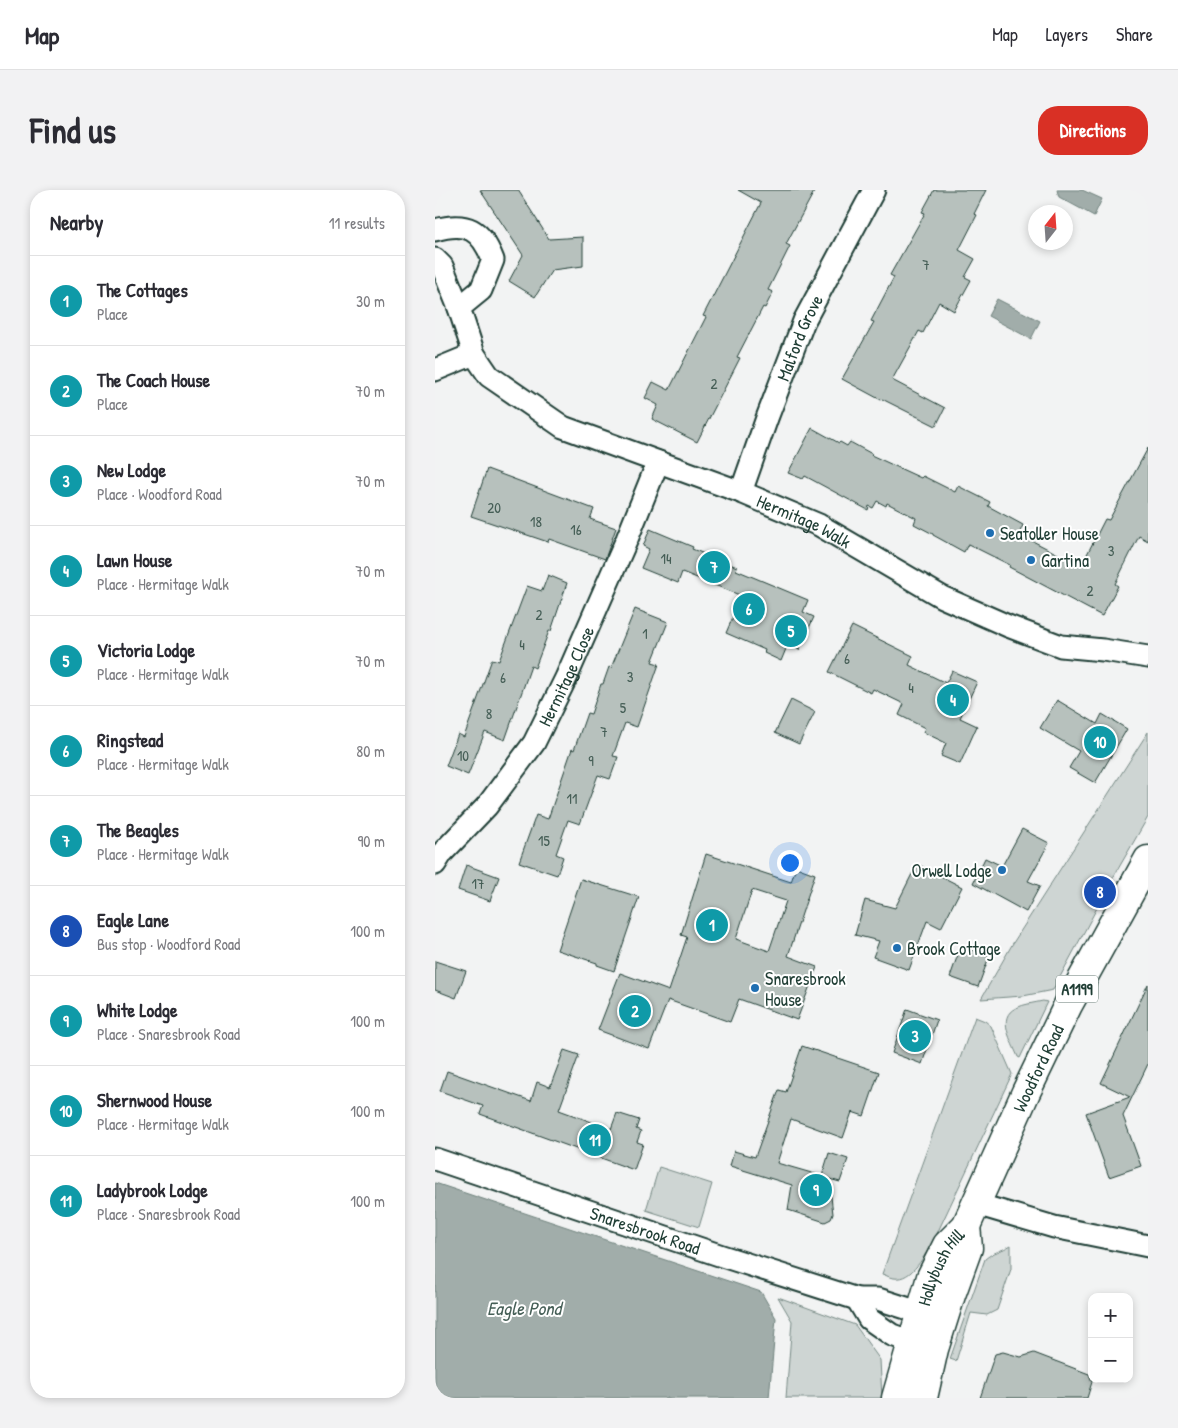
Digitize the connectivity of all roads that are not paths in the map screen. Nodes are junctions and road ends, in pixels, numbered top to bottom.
1 (874, 190) edge
2 (435, 230) edge
3 (435, 259) edge
4 (459, 308) junction
5 (474, 354) junction
6 (435, 370) edge
7 (658, 462) junction
8 (741, 492) junction
9 (1148, 657) edge
10 (1148, 860) edge
11 (435, 864) edge
12 (435, 1159) edge
13 (971, 1215) junction
14 (1148, 1246) edge
15 (857, 1299) junction
16 (932, 1316) junction
17 (923, 1346) junction
18 (896, 1398) edge
19 (923, 1398) edge

1 - 8 street, Malford Grove
2 - 4 street
3 - 4 street, Hermitage Walk
4 - 5 street, Hermitage Walk
5 - 6 street
5 - 7 street, Hermitage Walk
7 - 8 street, Hermitage Walk
7 - 11 street, Hermitage Close
8 - 9 street, Hermitage Walk
10 - 13 main road, Woodford Road / A1199
12 - 15 street, Snaresbrook Road
13 - 14 street
13 - 16 main road, Hollybush Hill / A1199
15 - 16 street, Snaresbrook Road
15 - 17 street
16 - 17 main road, Hollybush Hill / A1199
17 - 18 main road, Hollybush Hill / A1199
17 - 19 main road, Hollybush Hill / A1199

